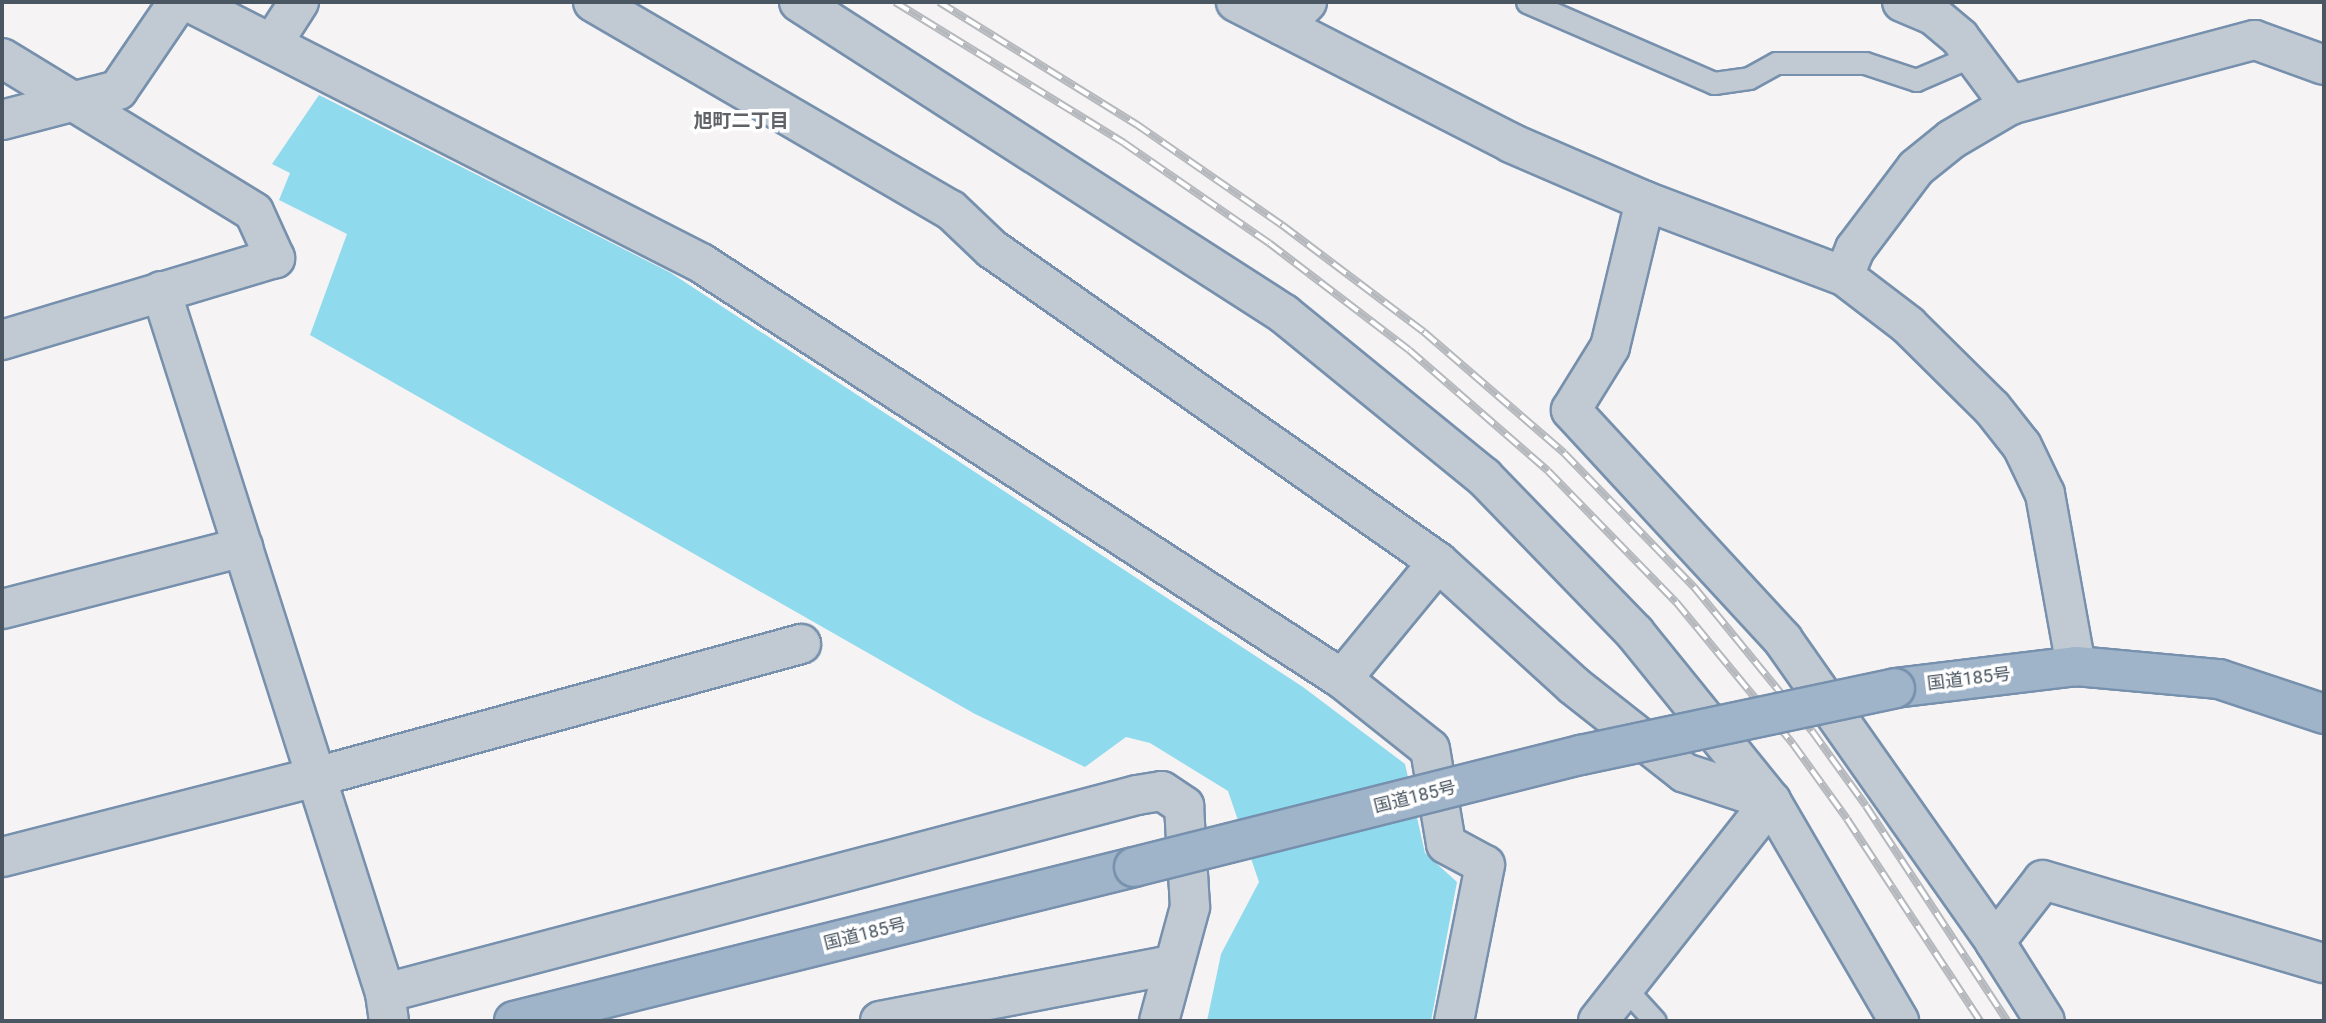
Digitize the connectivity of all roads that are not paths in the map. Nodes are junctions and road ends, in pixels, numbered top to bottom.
1 (178, 2) edge
2 (189, 2) edge
3 (299, 2) edge
4 (593, 2) edge
5 (799, 2) edge
6 (1236, 2) edge
7 (1527, 2) edge
8 (1902, 2) edge
9 (1295, 14) edge
10 (272, 44) junction
11 (1974, 55) junction
12 (2, 58) edge
13 (2324, 65) edge
14 (74, 103) junction
15 (2010, 105) junction
16 (2, 120) edge
17 (1645, 201) junction
18 (1844, 276) junction
19 (161, 291) junction
20 (2, 340) edge
21 (243, 547) junction
22 (1438, 562) junction
23 (2, 609) edge
24 (801, 643) dead end
25 (2076, 666) junction
26 (1342, 678) junction
27 (2324, 714) edge
28 (316, 777) junction
29 (1771, 801) junction
30 (2, 857) edge
31 (1995, 942) junction
32 (2324, 963) edge
33 (1172, 965) junction
34 (1623, 986) junction
35 (387, 1007) edge
36 (519, 1021) edge
37 (880, 1021) edge
38 (1159, 1021) edge
39 (1454, 1021) edge
40 (1598, 1021) edge
41 (1655, 1021) edge
42 (1899, 1021) edge
43 (2045, 1021) edge

1 - 14 street
2 - 10 street
3 - 10 street
4 - 22 street
5 - 29 street
6 - 9 street
7 - 11 lane
8 - 11 street
9 - 17 street
10 - 26 street
11 - 15 street
12 - 14 street
13 - 15 street
14 - 16 street
14 - 19 street
15 - 18 street
17 - 18 street
17 - 31 street
18 - 25 street
19 - 20 street
19 - 21 street
21 - 23 street
21 - 28 street
22 - 26 street
22 - 29 street
24 - 28 street
25 - 27 highway, 国道185号
25 - 36 highway, 国道185号, bridge
26 - 39 street
28 - 30 street
28 - 35 street
29 - 34 street
29 - 42 street
31 - 32 street
31 - 43 street
33 - 35 street
33 - 37 street
33 - 38 street
34 - 40 street
34 - 41 lane

